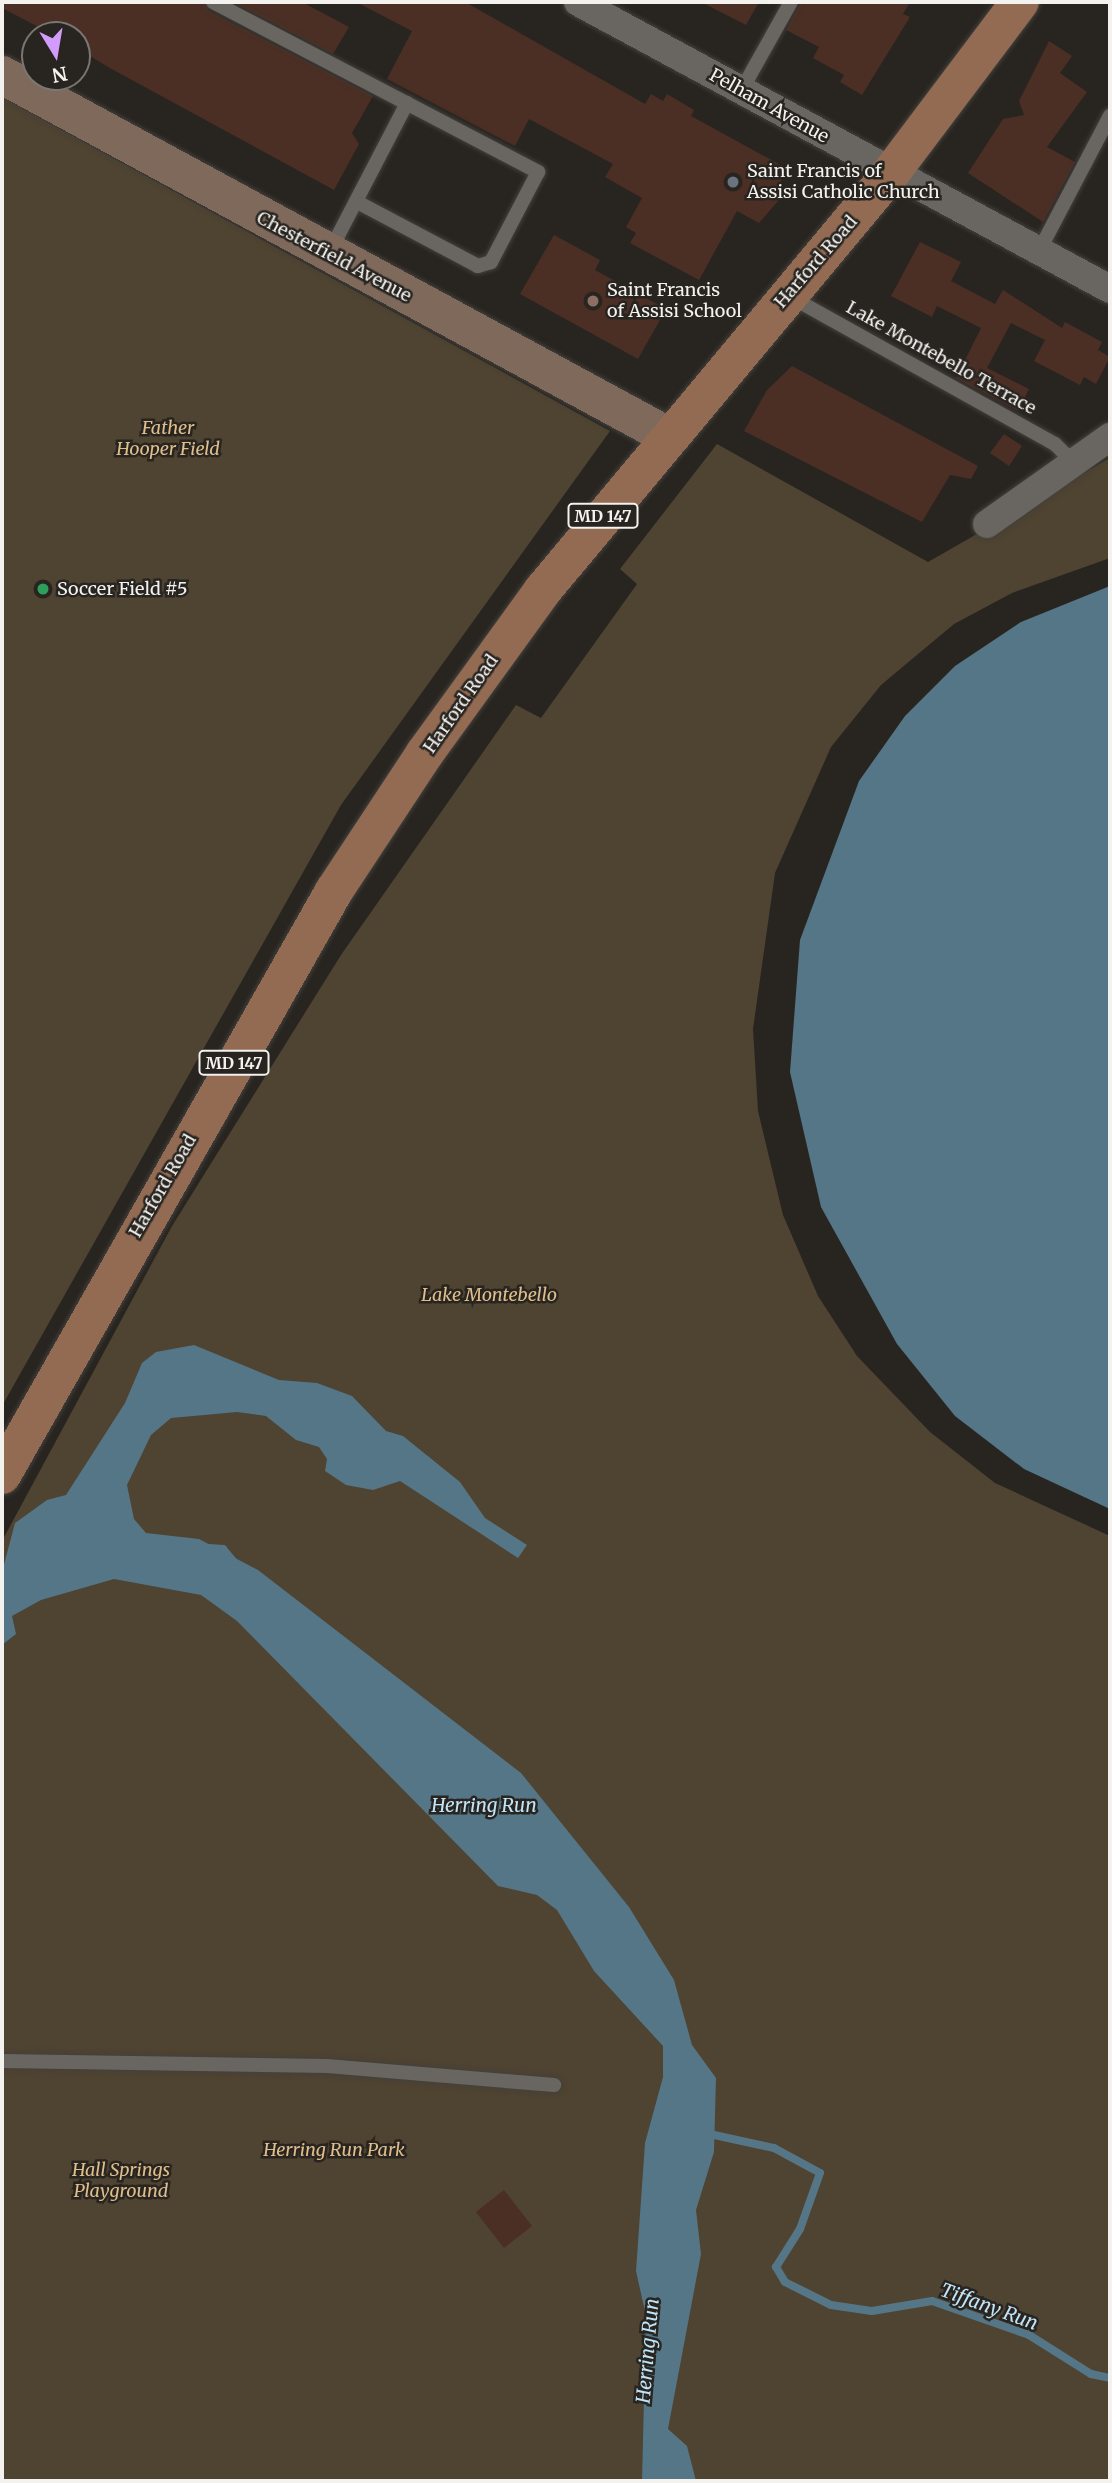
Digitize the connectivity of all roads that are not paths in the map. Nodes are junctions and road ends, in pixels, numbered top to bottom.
1 (213, 2) edge
2 (578, 2) edge
3 (791, 2) edge
4 (1020, 2) edge
5 (2, 75) edge
6 (741, 91) junction
7 (407, 103) junction
8 (1110, 116) edge
9 (891, 173) junction
10 (358, 202) junction
11 (1039, 251) junction
12 (328, 255) junction
13 (1110, 289) edge
14 (787, 295) junction
15 (668, 436) junction
16 (1110, 437) edge
17 (1072, 461) junction
18 (986, 524) dead end
19 (2, 1475) edge
20 (2, 2061) edge
21 (554, 2085) dead end

1 - 7 lane
2 - 6 street, Pelham Avenue
3 - 6 lane
4 - 9 main road, Harford Road / MD 147
5 - 12 street, Chesterfield Avenue
6 - 9 street, Pelham Avenue
7 - 10 lane
7 - 10 lane
8 - 11 lane
9 - 11 street, Pelham Avenue
9 - 14 main road, Harford Road / MD 147
10 - 12 lane
11 - 13 street, Pelham Avenue
12 - 15 street, Chesterfield Avenue
14 - 15 main road, Harford Road / MD 147
14 - 17 lane, Lake Montebello Terrace
15 - 19 main road, Harford Road / MD 147
16 - 17 street
17 - 18 street
20 - 21 lane

